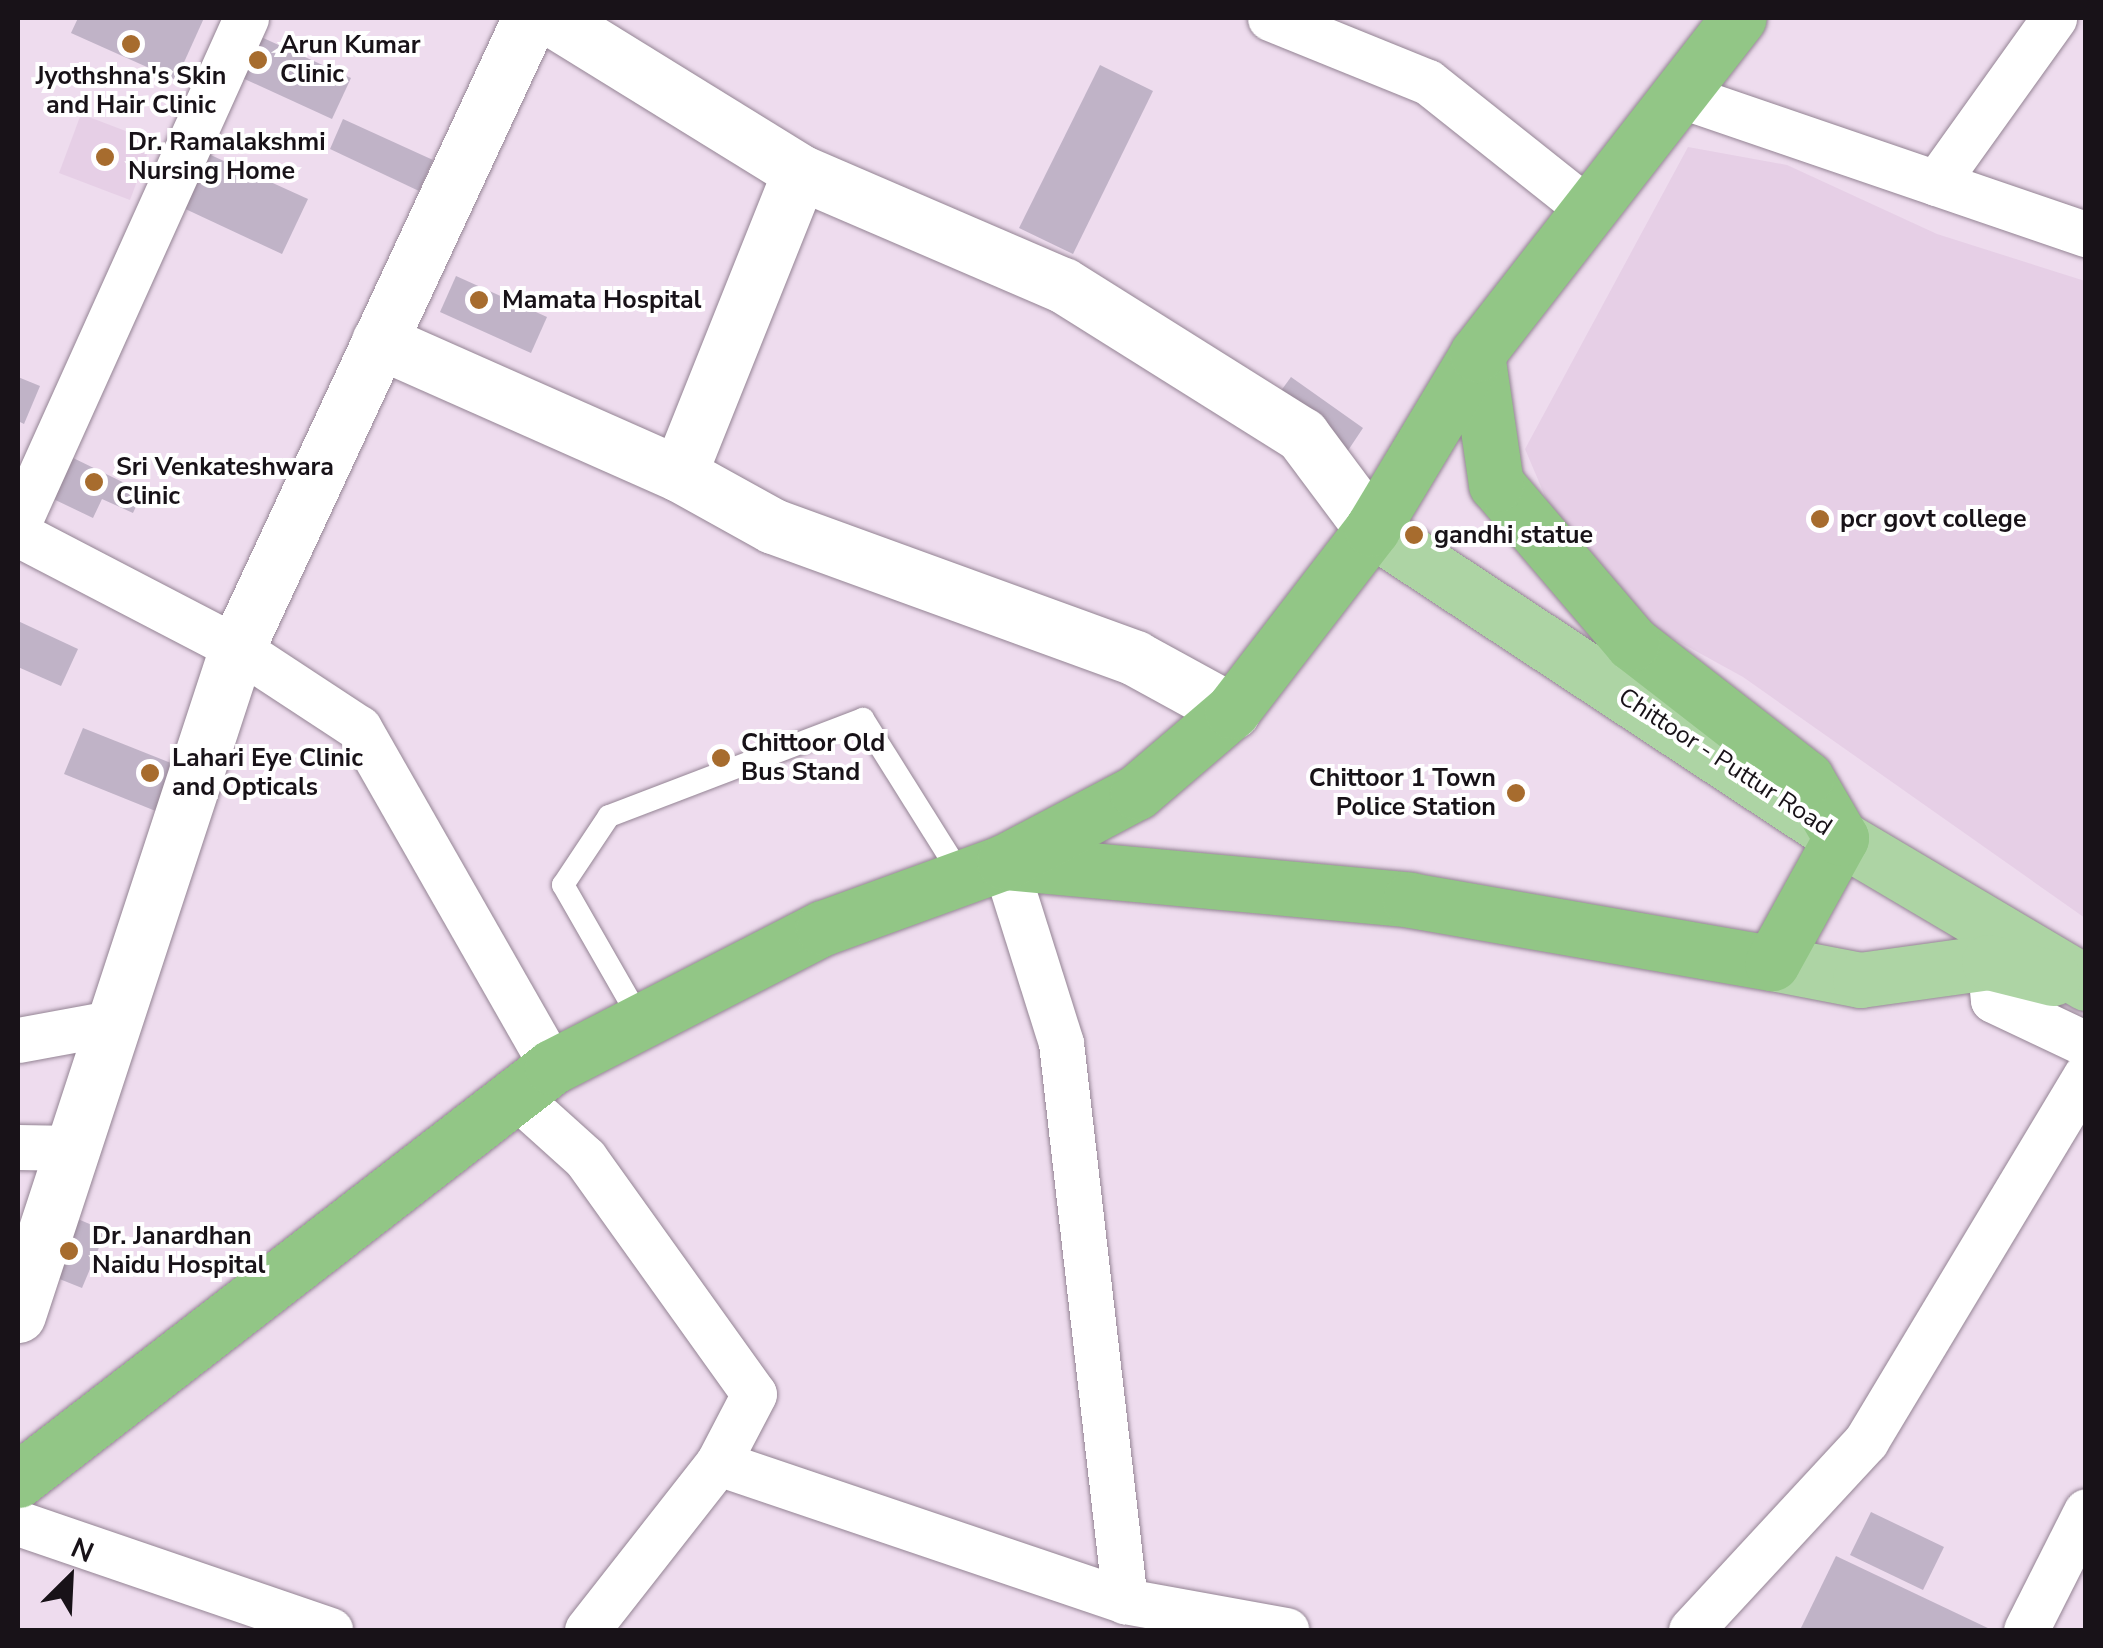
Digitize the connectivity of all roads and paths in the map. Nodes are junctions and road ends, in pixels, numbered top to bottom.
1 (246, 18) edge
2 (530, 18) edge
3 (551, 18) edge
4 (1270, 18) edge
5 (1739, 18) edge
6 (2054, 18) edge
7 (1679, 95) junction
8 (800, 172) junction
9 (1936, 183) junction
10 (1590, 210) junction
11 (2086, 234) edge
12 (380, 341) junction
13 (1477, 354) junction
14 (678, 474) junction
15 (18, 524) edge
16 (1372, 529) junction
17 (18, 534) edge
18 (237, 648) junction
19 (1232, 712) junction
20 (1841, 838) junction
21 (983, 869) junction
22 (1987, 942) junction
23 (1772, 963) junction
24 (2086, 985) edge
25 (642, 1021) junction
26 (116, 1022) junction
27 (18, 1040) edge
28 (2086, 1044) edge
29 (2086, 1075) edge
30 (533, 1081) junction
31 (18, 1147) edge
32 (75, 1148) junction
33 (18, 1315) edge
34 (718, 1464) junction
35 (18, 1480) edge
36 (2086, 1512) edge
37 (18, 1524) edge
38 (1124, 1602) junction
39 (330, 1630) edge
40 (587, 1630) edge
41 (1286, 1630) edge
42 (1691, 1630) edge
43 (2026, 1630) edge

1 - 15 street
2 - 12 street
3 - 8 street
4 - 10 street
5 - 7 highway
6 - 9 street
7 - 9 street
7 - 10 highway
8 - 14 street
8 - 16 street
9 - 11 street
10 - 13 highway
12 - 14 street
12 - 18 street
13 - 16 highway
13 - 20 highway
14 - 19 street
16 - 19 highway
16 - 20 main road, Chittoor - Puttur Road
17 - 18 street
18 - 26 street
18 - 30 street
19 - 21 highway
20 - 22 main road, Chittoor - Puttur Road
20 - 23 highway
21 - 23 highway
21 - 25 highway
21 - 25 lane
21 - 38 street
22 - 23 main road
22 - 24 main road, Chittoor - Puttur Road
22 - 28 street
25 - 30 highway
26 - 27 street
26 - 32 street
29 - 42 street
30 - 34 street
30 - 35 highway
31 - 32 street
32 - 33 street
34 - 38 street
34 - 40 street
36 - 43 street
37 - 39 street
38 - 41 street

